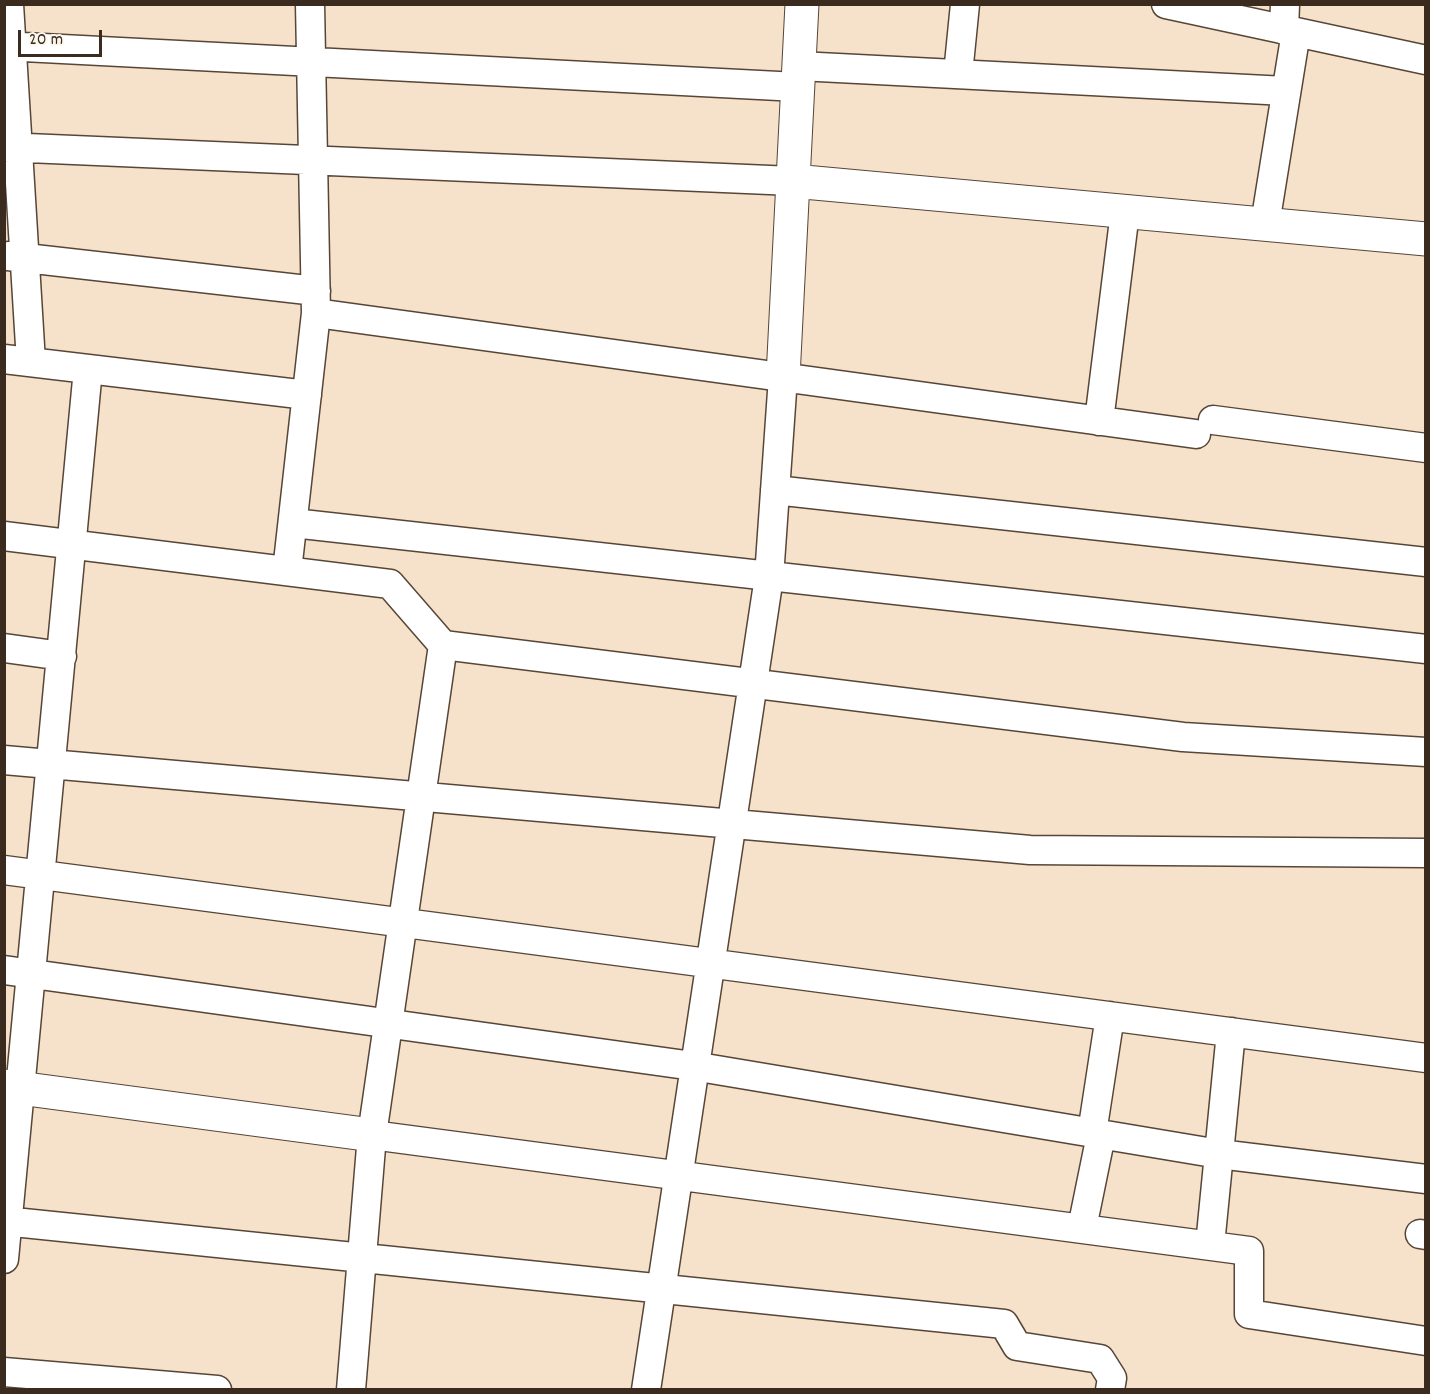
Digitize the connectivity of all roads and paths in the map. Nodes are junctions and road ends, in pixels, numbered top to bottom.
1 (9, 4) edge
2 (310, 4) edge
3 (802, 4) edge
4 (965, 4) edge
5 (1166, 4) edge
6 (1289, 22) edge
7 (8, 46) edge
8 (1425, 60) edge
9 (311, 61) junction
10 (958, 74) junction
11 (798, 76) junction
12 (1286, 91) junction
13 (11, 147) edge
14 (313, 160) junction
15 (793, 181) junction
16 (1125, 212) junction
17 (1265, 224) junction
18 (1425, 239) edge
19 (14, 257) edge
20 (316, 302) junction
21 (18, 360) edge
22 (88, 369) junction
23 (783, 377) junction
24 (307, 396) junction
25 (1099, 421) junction
26 (1425, 448) edge
27 (775, 490) junction
28 (293, 523) junction
29 (4, 536) edge
30 (72, 544) junction
31 (1425, 562) edge
32 (287, 572) junction
33 (769, 576) junction
34 (443, 645) junction
35 (4, 648) edge
36 (1425, 649) edge
37 (62, 656) junction
38 (753, 683) junction
39 (1425, 752) edge
40 (4, 760) edge
41 (51, 764) junction
42 (421, 797) junction
43 (731, 824) junction
44 (1425, 853) edge
45 (4, 870) edge
46 (41, 875) junction
47 (402, 923) junction
48 (709, 963) junction
49 (18, 972) edge
50 (1110, 1016) junction
51 (388, 1024) junction
52 (1232, 1032) junction
53 (1425, 1058) edge
54 (693, 1066) junction
55 (13, 1088) edge
56 (1096, 1134) junction
57 (372, 1135) junction
58 (1219, 1154) junction
59 (677, 1175) junction
60 (1425, 1179) edge
61 (6, 1222) edge
62 (1082, 1228) junction
63 (1210, 1245) junction
64 (362, 1258) junction
65 (4, 1259) edge
66 (660, 1289) junction
67 (1425, 1341) edge
68 (4, 1372) edge
69 (217, 1389) edge
70 (351, 1389) edge
71 (646, 1389) edge
72 (1110, 1389) edge

1 - 7 street
2 - 9 street
3 - 11 street
4 - 10 street
5 - 6 street
6 - 8 street
6 - 12 street
7 - 9 street
7 - 13 street
9 - 11 street
9 - 14 street
10 - 11 street
10 - 12 street
11 - 15 street
12 - 17 street
13 - 14 street
13 - 19 street
14 - 15 street
14 - 20 street
15 - 16 street
15 - 23 street
16 - 17 street
16 - 25 street
17 - 18 street
19 - 20 street
19 - 21 street
20 - 23 street
20 - 24 street
21 - 22 street
22 - 24 street
22 - 30 street
23 - 25 street
23 - 27 street
24 - 28 street
25 - 26 street
27 - 31 street
27 - 33 street
28 - 32 street
28 - 33 street
29 - 30 street
30 - 32 street
30 - 37 street
32 - 34 street
33 - 36 street
33 - 38 street
34 - 38 street
34 - 42 street
35 - 37 street
37 - 41 street
38 - 39 street
38 - 43 street
40 - 41 street
41 - 42 street
41 - 46 street
42 - 43 street
42 - 47 street
43 - 44 street
43 - 48 street
45 - 46 street
46 - 47 street
46 - 49 street
47 - 48 street
47 - 51 street
48 - 50 street
48 - 54 street
49 - 51 street
49 - 55 street
50 - 52 street
50 - 56 street
51 - 54 street
51 - 57 street
52 - 53 street
52 - 58 street
54 - 56 street
54 - 59 street
55 - 57 street
55 - 61 street
56 - 58 street
56 - 62 street
57 - 59 street
57 - 64 street
58 - 60 street
58 - 63 street
59 - 62 street
59 - 66 street
61 - 64 street
61 - 65 street
62 - 63 street
63 - 67 street
64 - 66 street
64 - 70 street
66 - 71 street
66 - 72 street
68 - 69 street

